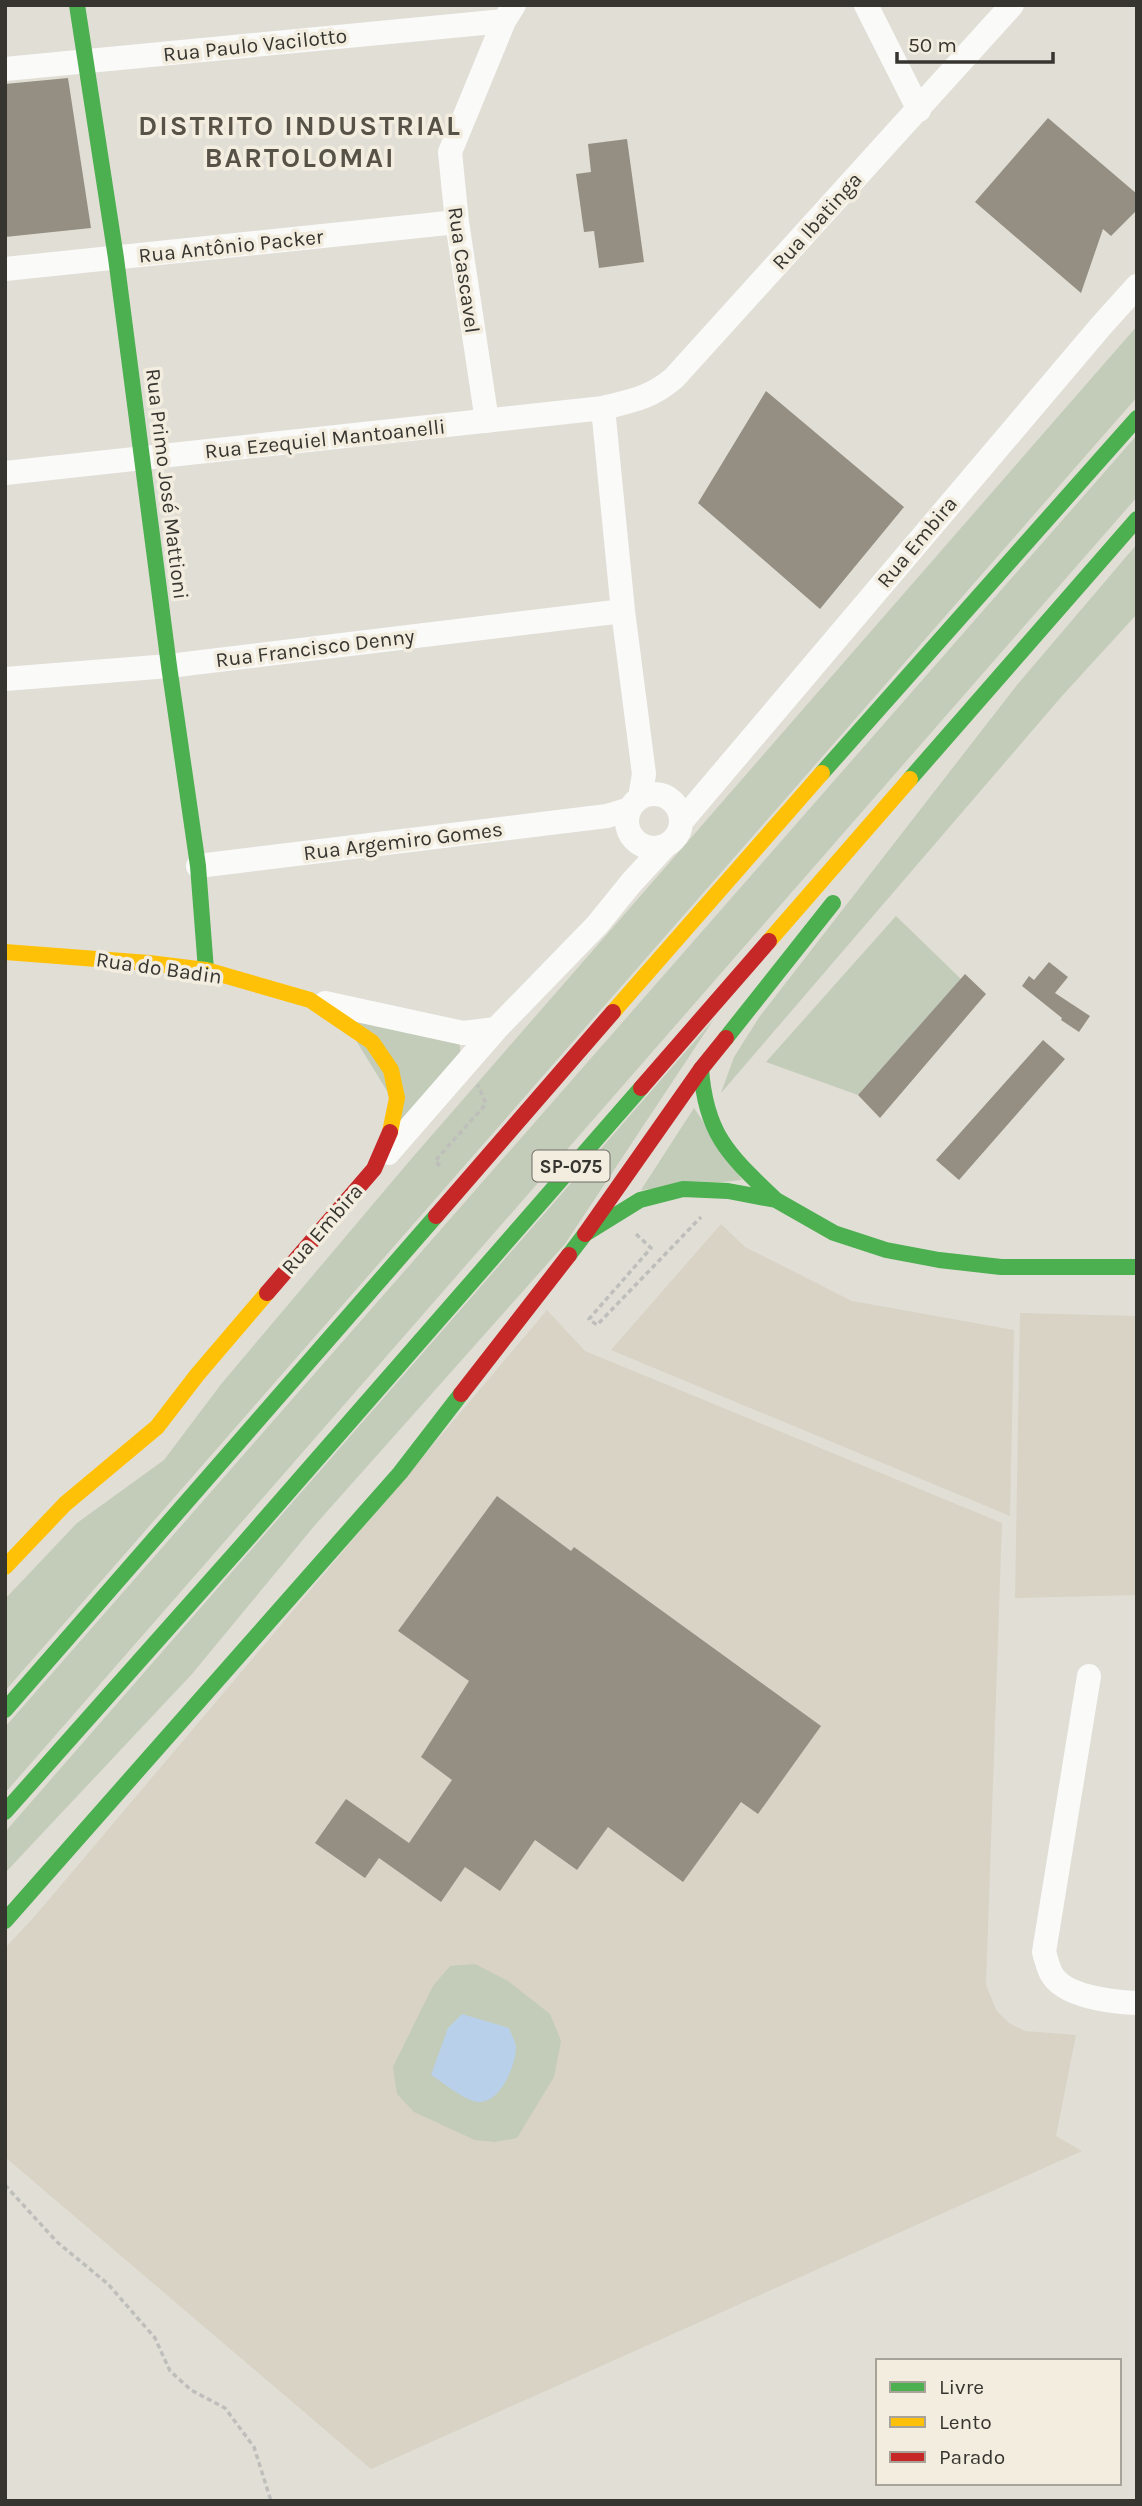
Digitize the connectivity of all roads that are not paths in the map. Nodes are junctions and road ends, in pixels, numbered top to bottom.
1 (77, 5) edge
2 (866, 5) edge
3 (1012, 5) edge
4 (509, 13) edge
5 (85, 62) junction
6 (5, 69) edge
7 (919, 110) junction
8 (457, 222) junction
9 (116, 258) junction
10 (5, 269) edge
11 (1137, 286) edge
12 (603, 408) junction
13 (1137, 418) edge
14 (487, 421) junction
15 (142, 460) junction
16 (5, 473) edge
17 (1137, 519) edge
18 (623, 611) junction
19 (169, 666) junction
20 (5, 679) edge
21 (966, 713) junction
22 (940, 770) dead end
23 (649, 808) junction
24 (667, 845) junction
25 (198, 866) junction
26 (631, 883) junction
27 (844, 890) dead end
28 (5, 952) edge
29 (206, 970) junction
30 (310, 1000) junction
31 (496, 1029) junction
32 (701, 1069) junction
33 (374, 1168) junction
34 (776, 1200) junction
35 (585, 1234) junction
36 (1137, 1267) edge
37 (5, 1567) edge
38 (1089, 1676) dead end
39 (5, 1710) edge
40 (5, 1812) edge
41 (5, 1921) edge
42 (1137, 2003) edge

1 - 5 main road, Rua Primo José Mattioni
2 - 7 street
3 - 7 street, Rua Ibatinga
4 - 5 street, Rua Paulo Vacilotto
4 - 8 street, Rua Cascavel
5 - 6 street, Rua Paulo Vacilotto
5 - 9 main road, Rua Primo José Mattioni
7 - 12 street, Rua Ibatinga
8 - 9 street, Rua Antônio Packer
8 - 14 street, Rua Cascavel
9 - 10 street, Rua Antônio Packer
9 - 15 main road, Rua Primo José Mattioni
11 - 23 street, Rua Embira
12 - 14 street, Rua Ezequiel Mantoanelli
12 - 18 street
13 - 39 main road, SP-075
14 - 15 street, Rua Ezequiel Mantoanelli
15 - 16 street, Rua Ezequiel Mantoanelli
15 - 19 main road, Rua Primo José Mattioni
17 - 21 main road, SP-075
18 - 19 street, Rua Francisco Denny
18 - 23 street
19 - 20 street, Rua Francisco Denny
19 - 25 main road, Rua Primo José Mattioni
21 - 22 main road
21 - 40 main road, SP-075
23 - 24 street, Rua Embira
23 - 24 street, Rua Argemiro Gomes
23 - 25 street, Rua Argemiro Gomes
23 - 26 street
24 - 26 street, Rua Embira
25 - 29 main road, Rua Primo José Mattioni
26 - 31 street, Rua Embira
27 - 32 main road
28 - 29 main road, Rua do Badin
29 - 30 main road, Rua do Badin
30 - 31 street, Rua do Badin
30 - 33 main road, Rua do Badin
31 - 33 street, Rua Embira
32 - 34 main road
32 - 35 main road
33 - 37 main road, Rua Embira
34 - 35 main road
34 - 36 main road
35 - 41 main road
38 - 42 street

